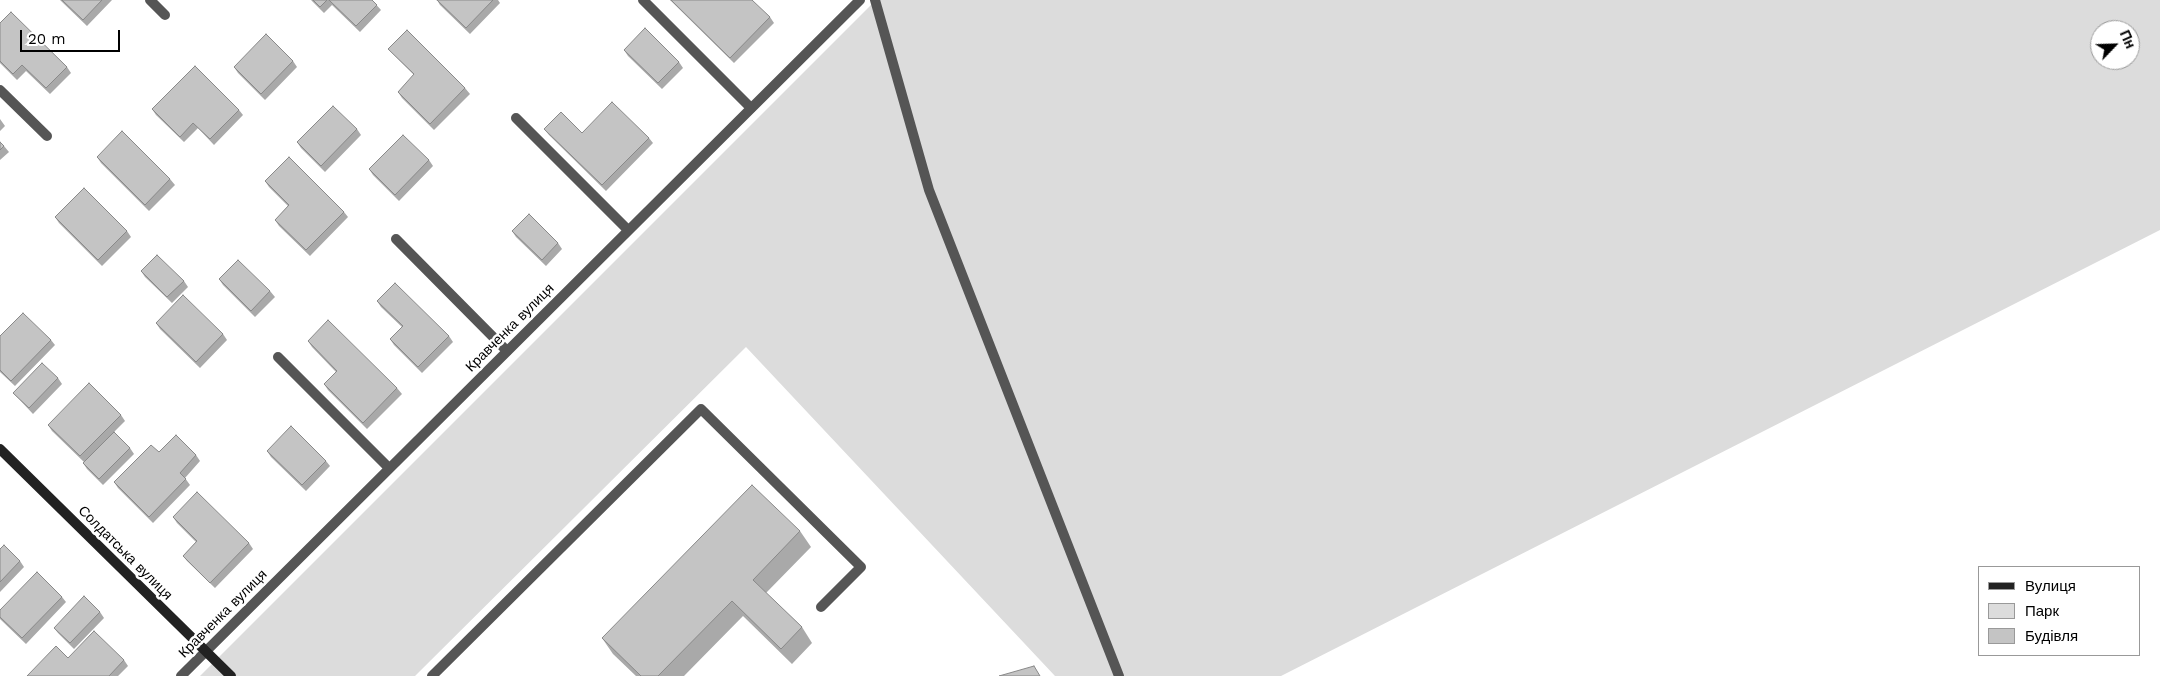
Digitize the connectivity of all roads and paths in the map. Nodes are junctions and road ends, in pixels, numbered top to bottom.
1 (150, 0) edge
2 (643, 0) edge
3 (860, 0) edge
4 (875, 0) edge
5 (165, 15) dead end
6 (0, 90) edge
7 (751, 108) junction
8 (516, 118) dead end
9 (47, 136) dead end
10 (628, 230) junction
11 (396, 239) dead end
12 (507, 351) junction
13 (278, 357) dead end
14 (0, 449) edge
15 (389, 468) junction
16 (821, 607) dead end
17 (205, 651) junction
18 (181, 676) edge
19 (231, 676) edge
20 (432, 676) edge
21 (1119, 676) edge

1 - 5 street
2 - 7 street
3 - 7 street, Кравченка вулиця
4 - 21 street
6 - 9 street
7 - 10 street, Кравченка вулиця
8 - 10 street
10 - 12 street, Кравченка вулиця
11 - 12 street
12 - 15 street, Кравченка вулиця
13 - 15 street
14 - 17 street, Солдатська вулиця
15 - 17 street, Кравченка вулиця
16 - 20 street
17 - 18 street, Кравченка вулиця
17 - 19 street, Солдатська вулиця

